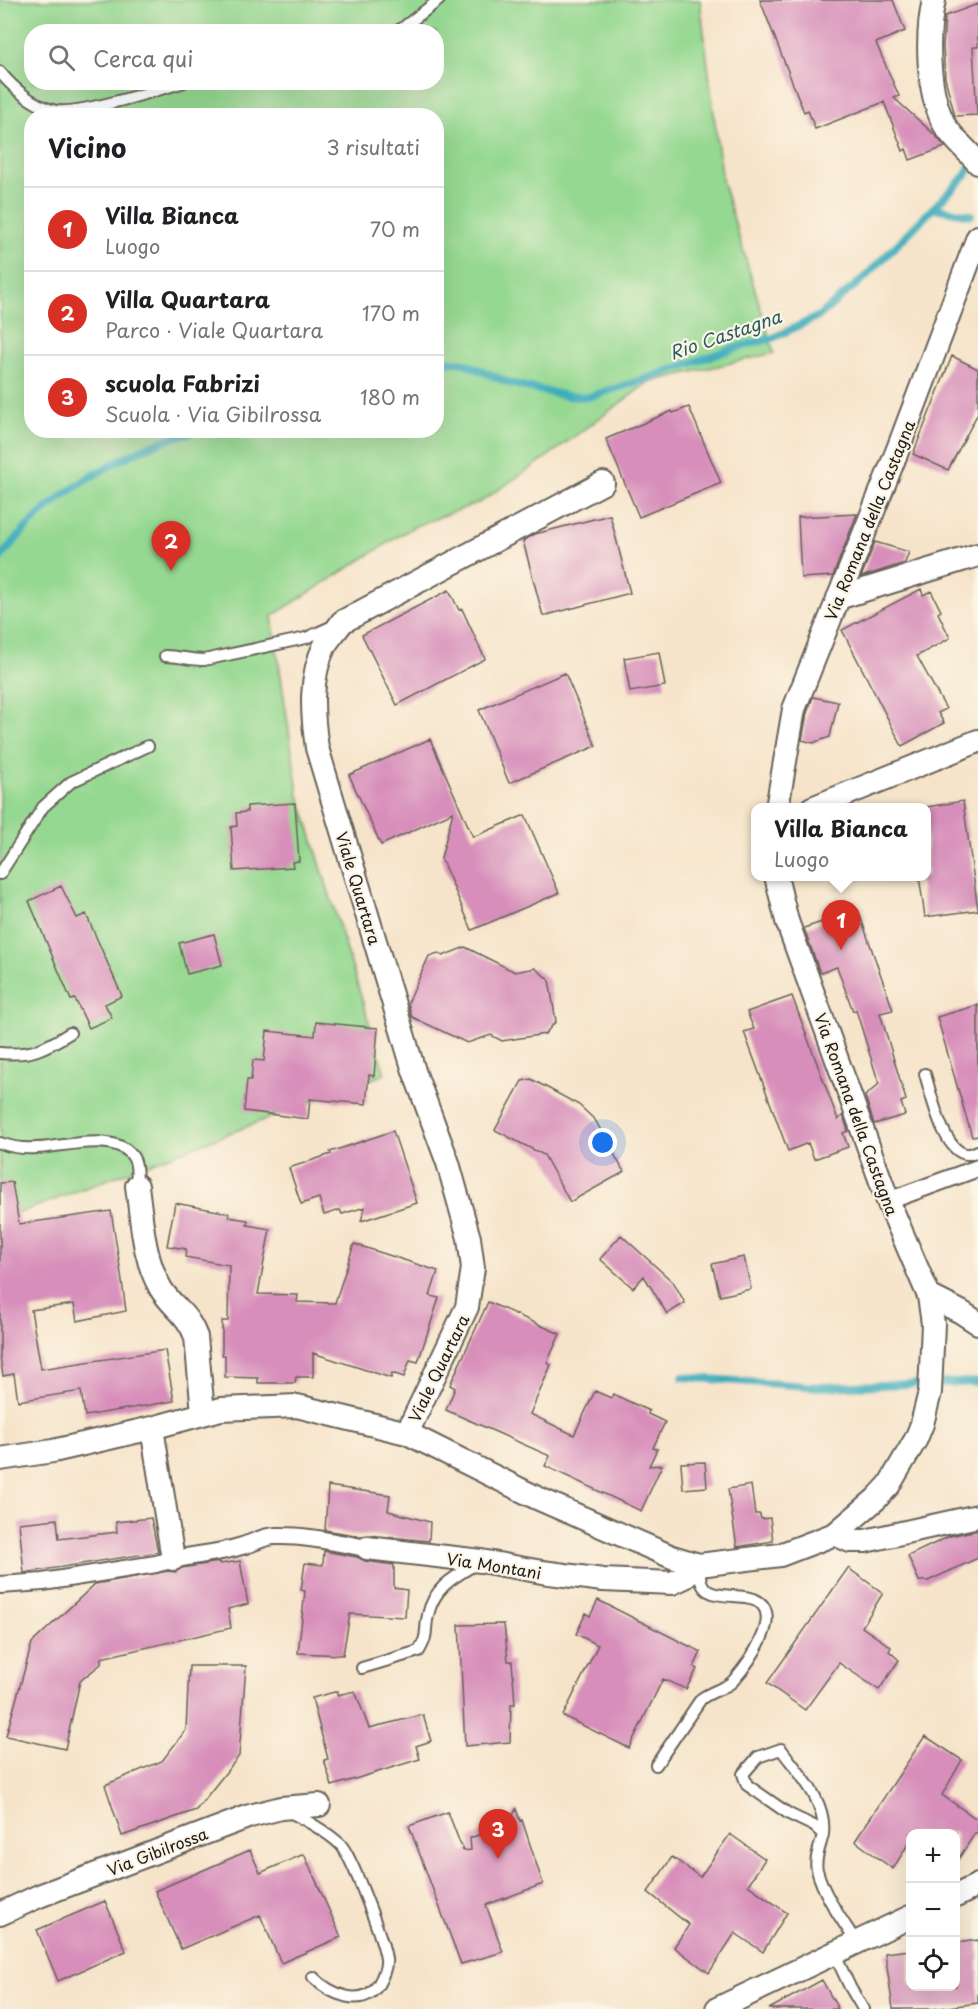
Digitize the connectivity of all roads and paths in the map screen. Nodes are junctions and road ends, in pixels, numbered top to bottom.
1 (439, 0) edge
2 (934, 0) edge
3 (408, 24) edge
4 (0, 72) edge
5 (155, 90) edge
6 (44, 108) edge
7 (85, 108) edge
8 (978, 163) edge
9 (978, 237) edge
10 (603, 483) dead end
11 (978, 555) edge
12 (838, 598) junction
13 (342, 622) junction
14 (165, 656) dead end
15 (978, 741) edge
16 (148, 746) dead end
17 (778, 803) edge
18 (822, 803) edge
19 (0, 874) edge
20 (777, 881) edge
21 (70, 1033) dead end
22 (0, 1053) edge
23 (925, 1074) dead end
24 (0, 1143) edge
25 (978, 1151) edge
26 (978, 1168) edge
27 (137, 1186) joint
28 (888, 1201) junction
29 (929, 1296) junction
30 (978, 1323) edge
31 (203, 1413) junction
32 (152, 1428) junction
33 (406, 1433) junction
34 (0, 1459) edge
35 (978, 1516) edge
36 (835, 1534) junction
37 (367, 1548) joint
38 (173, 1558) junction
39 (481, 1561) junction
40 (699, 1565) junction
41 (0, 1585) edge
42 (362, 1668) dead end
43 (656, 1765) dead end
44 (319, 1805) dead end
45 (281, 1808) junction
46 (823, 1833) junction
47 (978, 1885) edge
48 (960, 1894) edge
49 (0, 1914) edge
50 (906, 1919) edge
51 (856, 1943) junction
52 (834, 1953) junction
53 (313, 1977) dead end
54 (717, 2009) edge
55 (863, 2009) edge

1 - 3 lane
2 - 8 street
4 - 6 lane
5 - 7 lane
9 - 12 street, Via Romana della Castagna
10 - 13 street, Viale Quartara
11 - 12 street
12 - 17 street, Via Romana della Castagna
13 - 14 lane
13 - 33 street, Viale Quartara
15 - 18 street
16 - 19 lane
20 - 28 street, Via Romana della Castagna
21 - 22 lane
23 - 25 lane
24 - 27 lane
26 - 28 street
27 - 31 street
28 - 29 street, Via Romana della Castagna
29 - 30 street
29 - 36 street, Viale Quartara
31 - 32 street, Viale Quartara
31 - 33 street, Viale Quartara
32 - 34 street, Viale Quartara
32 - 38 street
33 - 40 street, Viale Quartara
35 - 36 street
36 - 40 street, Viale Quartara
37 - 38 street, Via Montani
37 - 39 street, Via Montani
38 - 41 street, Via Montani
39 - 40 street, Via Montani
39 - 42 lane
40 - 43 lane
44 - 45 street, Via Gibilrossa
45 - 49 street, Via Gibilrossa
45 - 53 lane
46 - 46 lane
46 - 51 lane
47 - 48 street
50 - 51 street
51 - 52 street
52 - 54 street
52 - 55 lane

